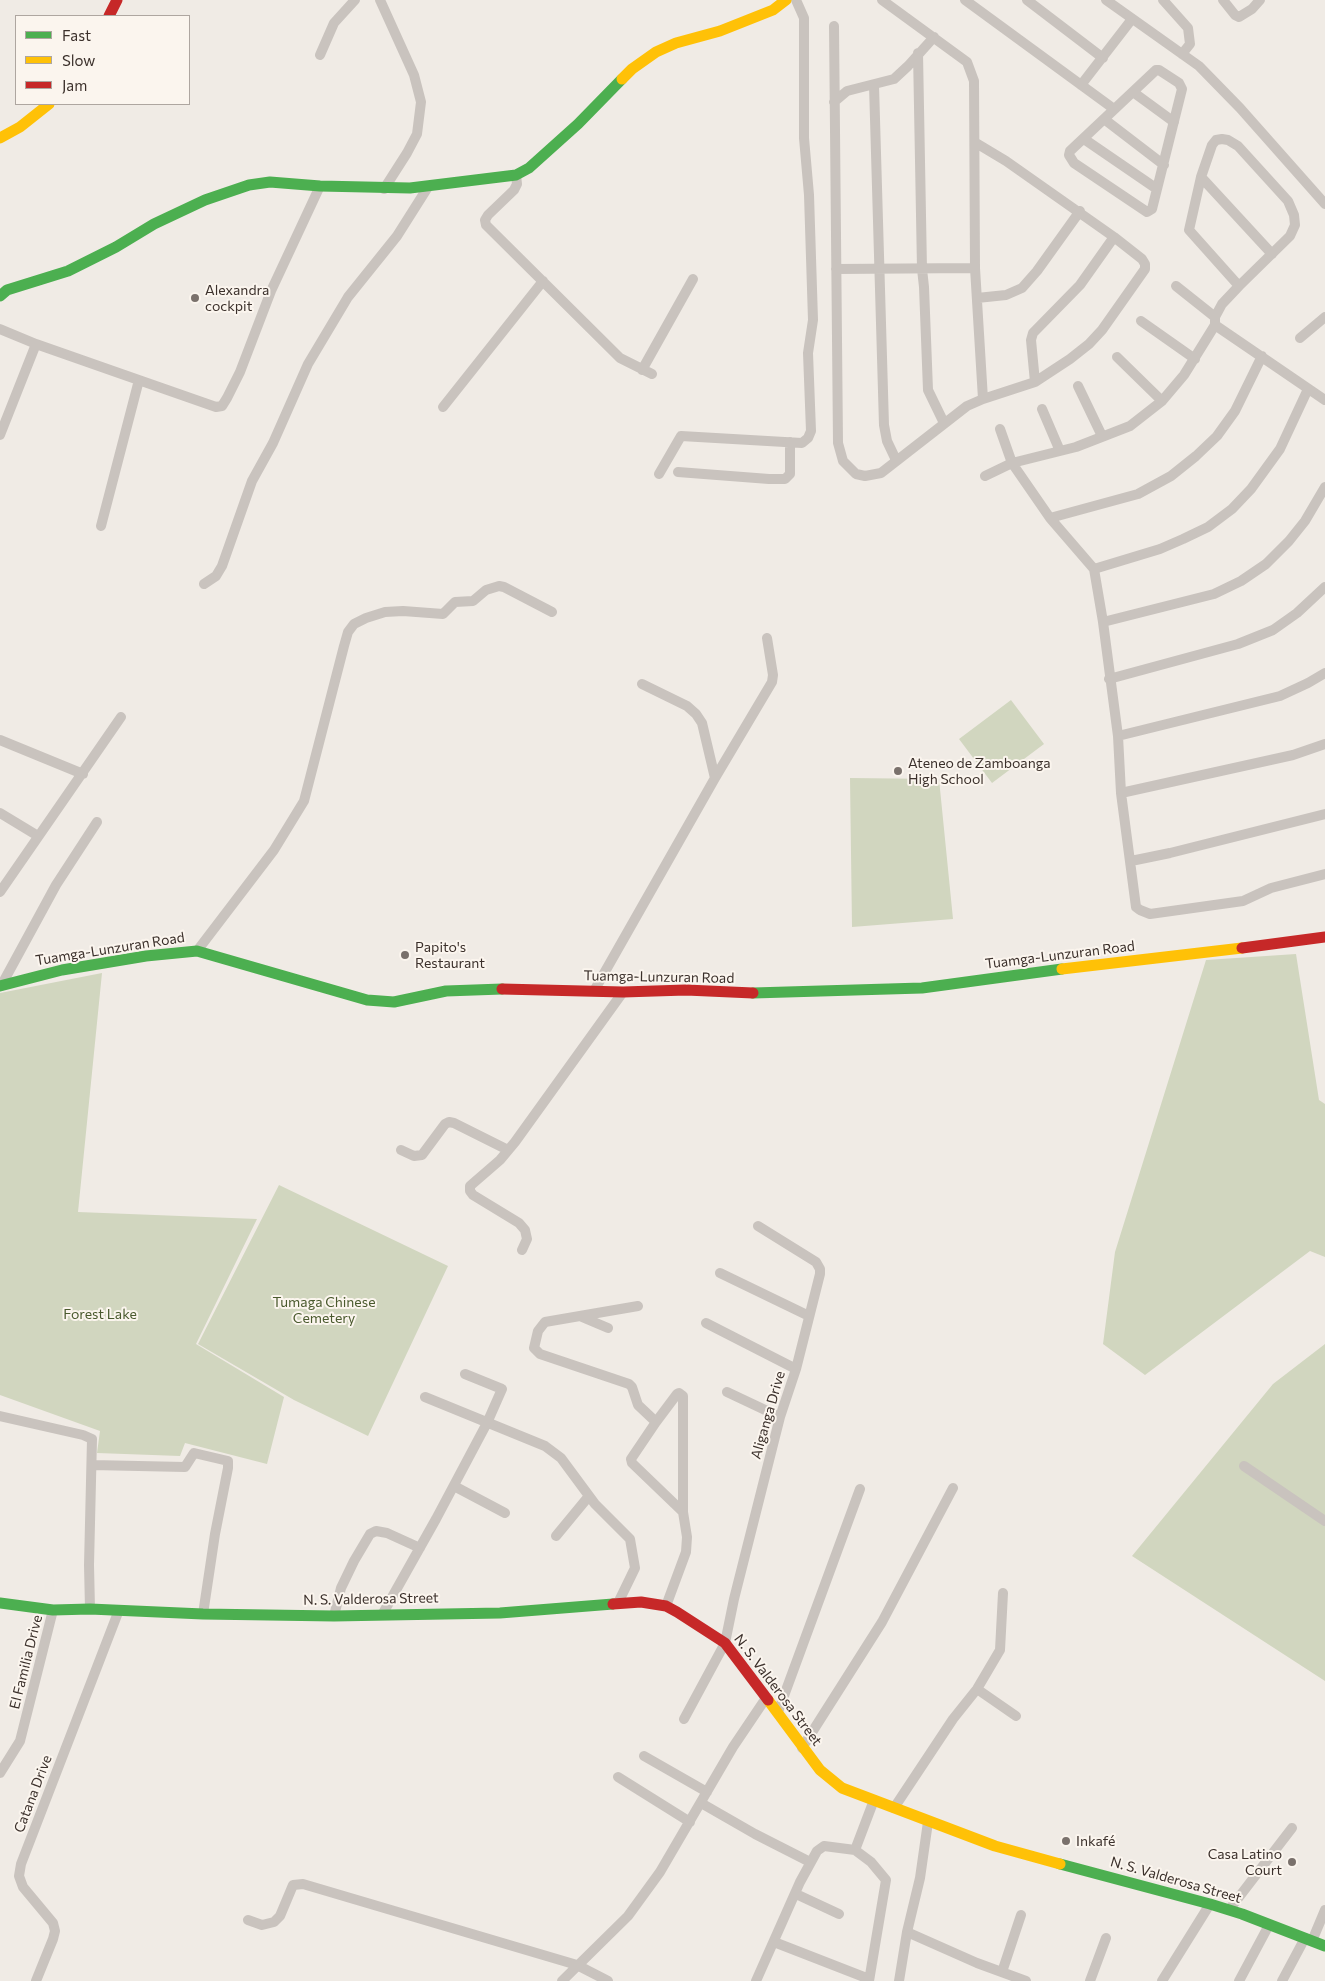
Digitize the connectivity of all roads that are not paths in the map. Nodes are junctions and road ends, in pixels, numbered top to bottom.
1 (117, 0) edge
2 (354, 0) edge
3 (380, 0) edge
4 (786, 0) edge
5 (796, 0) edge
6 (882, 0) edge
7 (965, 0) edge
8 (1027, 0) edge
9 (1106, 0) edge
10 (1163, 0) edge
11 (1223, 0) edge
12 (1260, 0) edge
13 (110, 15) edge
14 (1132, 19) junction
15 (834, 26) dead end
16 (934, 37) junction
17 (918, 53) junction
18 (1182, 54) junction
19 (320, 55) dead end
20 (1103, 58) junction
21 (874, 85) junction
22 (1081, 85) junction
23 (1133, 92) junction
24 (834, 102) junction
25 (48, 105) edge
26 (1114, 109) junction
27 (1104, 119) junction
28 (1174, 122) junction
29 (0, 138) edge
30 (1084, 139) junction
31 (976, 143) junction
32 (1164, 164) junction
33 (516, 175) junction
34 (1202, 176) junction
35 (320, 186) junction
36 (428, 187) junction
37 (384, 189) junction
38 (1157, 190) junction
39 (1325, 204) edge
40 (1080, 212) junction
41 (1114, 237) junction
42 (1272, 254) junction
43 (975, 268) junction
44 (836, 269) junction
45 (922, 269) junction
46 (879, 270) junction
47 (694, 279) dead end
48 (543, 281) junction
49 (1176, 286) dead end
50 (1239, 286) junction
51 (0, 296) edge
52 (977, 298) junction
53 (1325, 317) edge
54 (1141, 321) dead end
55 (1215, 321) junction
56 (0, 329) edge
57 (1300, 338) dead end
58 (36, 344) junction
59 (1117, 356) dead end
60 (1262, 356) junction
61 (1195, 359) junction
62 (642, 370) junction
63 (652, 374) dead end
64 (139, 380) junction
65 (1035, 382) junction
66 (1078, 386) dead end
67 (1308, 389) junction
68 (983, 399) junction
69 (1325, 400) edge
70 (1162, 401) junction
71 (443, 407) dead end
72 (1042, 408) dead end
73 (944, 423) junction
74 (1000, 429) dead end
75 (0, 435) edge
76 (1102, 436) junction
77 (790, 442) junction
78 (1060, 451) junction
79 (896, 460) junction
80 (1012, 463) junction
81 (678, 472) dead end
82 (658, 474) dead end
83 (985, 476) dead end
84 (1325, 487) edge
85 (1050, 518) junction
86 (101, 526) dead end
87 (1094, 568) junction
88 (204, 584) dead end
89 (1325, 587) edge
90 (552, 612) dead end
91 (1103, 622) junction
92 (767, 638) dead end
93 (1325, 673) edge
94 (1109, 679) junction
95 (642, 684) dead end
96 (121, 717) dead end
97 (1118, 736) junction
98 (0, 740) edge
99 (1325, 744) edge
100 (84, 774) junction
101 (714, 778) junction
102 (1121, 793) junction
103 (0, 813) edge
104 (1325, 814) edge
105 (97, 822) dead end
106 (38, 836) junction
107 (1131, 861) junction
108 (1325, 874) edge
109 (0, 892) edge
110 (1325, 937) edge
111 (197, 950) junction
112 (0, 986) edge
113 (594, 991) junction
114 (623, 992) junction
115 (401, 1150) dead end
116 (508, 1150) junction
117 (758, 1226) dead end
118 (522, 1250) dead end
119 (720, 1273) dead end
120 (638, 1306) dead end
121 (809, 1316) junction
122 (581, 1317) junction
123 (706, 1323) dead end
124 (608, 1328) dead end
125 (796, 1369) junction
126 (465, 1374) dead end
127 (727, 1392) dead end
128 (425, 1398) dead end
129 (0, 1416) edge
130 (780, 1417) junction
131 (487, 1422) junction
132 (656, 1422) junction
133 (92, 1465) junction
134 (1244, 1466) dead end
135 (454, 1486) junction
136 (953, 1488) dead end
137 (860, 1489) dead end
138 (589, 1496) junction
139 (683, 1512) junction
140 (505, 1513) dead end
141 (1325, 1522) edge
142 (556, 1536) dead end
143 (420, 1548) junction
144 (1004, 1593) dead end
145 (618, 1603) junction
146 (0, 1604) edge
147 (666, 1606) junction
148 (90, 1609) junction
149 (53, 1610) junction
150 (119, 1610) junction
151 (203, 1614) junction
152 (382, 1615) junction
153 (334, 1616) junction
154 (725, 1643) junction
155 (977, 1689) junction
156 (766, 1698) junction
157 (778, 1712) junction
158 (1016, 1716) dead end
159 (684, 1719) dead end
160 (802, 1748) junction
161 (644, 1756) dead end
162 (0, 1773) edge
163 (618, 1777) dead end
164 (707, 1792) junction
165 (874, 1800) junction
166 (700, 1803) junction
167 (894, 1808) junction
168 (690, 1822) junction
169 (928, 1822) junction
170 (1292, 1828) dead end
171 (855, 1850) junction
172 (810, 1862) junction
173 (796, 1894) junction
174 (1210, 1904) junction
175 (1229, 1910) junction
176 (1325, 1910) edge
177 (839, 1914) dead end
178 (1021, 1915) dead end
179 (248, 1920) dead end
180 (1269, 1925) junction
181 (907, 1932) junction
182 (1106, 1938) dead end
183 (1309, 1939) junction
184 (774, 1942) junction
185 (1325, 1946) edge
186 (577, 1965) junction
187 (1005, 1976) edge
188 (869, 1980) edge
189 (36, 1981) edge
190 (562, 1981) edge
191 (608, 1981) edge
192 (756, 1981) edge
193 (898, 1981) edge
194 (1026, 1981) edge
195 (1090, 1981) edge
196 (1162, 1981) edge
197 (1239, 1981) edge
198 (1282, 1981) edge

1 - 13 street
2 - 19 street
3 - 37 street
4 - 33 street
5 - 77 street
6 - 16 street
7 - 22 street
8 - 20 street
9 - 14 street
10 - 18 street
11 - 12 street
14 - 18 street
14 - 20 street
15 - 24 street
16 - 17 street
16 - 31 street
17 - 21 street
17 - 45 street
18 - 39 street
20 - 22 street
21 - 24 street
21 - 46 street
22 - 26 street
23 - 26 street
23 - 28 street
23 - 28 street
24 - 44 street
25 - 29 street
26 - 27 street
27 - 30 street
27 - 32 street
28 - 32 street
30 - 38 street
30 - 38 street
31 - 40 street
31 - 43 street
32 - 38 street
33 - 36 street
33 - 48 street
34 - 42 street
34 - 42 street
34 - 50 street
35 - 37 street
35 - 51 street
35 - 64 street
36 - 37 street
36 - 88 street
40 - 41 street
40 - 52 street
41 - 65 street
41 - 65 street
42 - 50 street
43 - 45 street
43 - 52 street
44 - 46 street
44 - 79 street
45 - 46 street
45 - 73 street
46 - 79 street
47 - 62 street
48 - 62 street
48 - 71 street
49 - 55 street
50 - 55 street
52 - 68 street
53 - 57 street
54 - 61 street
55 - 60 street
55 - 61 street
56 - 58 street
58 - 64 street
58 - 75 street
59 - 70 street
60 - 67 street
60 - 85 street
61 - 70 street
62 - 63 street
64 - 86 street
65 - 68 street
66 - 76 street
67 - 69 street
67 - 87 street
68 - 73 street
70 - 76 street
72 - 78 street
73 - 79 street
74 - 80 street
76 - 78 street
77 - 81 street
77 - 82 street
78 - 80 street
80 - 83 street
80 - 85 street
84 - 91 street
85 - 87 street
87 - 91 street
89 - 94 street
90 - 111 street
91 - 94 street
92 - 101 street
93 - 97 street
94 - 97 street
95 - 101 street
96 - 100 street
97 - 102 street
98 - 100 street
99 - 102 street
100 - 106 street
101 - 113 street
102 - 107 street
103 - 106 street
104 - 107 street
105 - 112 street
106 - 109 street
107 - 108 street
110 - 114 street, Tuamga-Lunzuran Road
111 - 112 street, Tuamga-Lunzuran Road
111 - 113 street, Tuamga-Lunzuran Road
113 - 114 street, Tuamga-Lunzuran Road
114 - 116 street
115 - 116 street
116 - 118 street
117 - 121 street, Aliganga Drive
119 - 121 street
120 - 122 street
121 - 125 street, Aliganga Drive
122 - 124 street
122 - 132 street
123 - 125 street
125 - 130 street, Aliganga Drive
126 - 131 street
127 - 130 street
128 - 131 street
129 - 133 street
130 - 154 street, Aliganga Drive
131 - 135 street
131 - 138 street
132 - 139 street
132 - 139 street
133 - 148 street
133 - 151 street
134 - 141 street
135 - 140 street
135 - 143 street
136 - 160 street
137 - 157 street
138 - 142 street
138 - 145 street
139 - 147 street
143 - 152 street
143 - 153 street
144 - 155 street
145 - 147 street, N. S. Valderosa Street
145 - 152 street, N. S. Valderosa Street
146 - 149 street, N. S. Valderosa Street
147 - 154 street, N. S. Valderosa Street
148 - 149 street, N. S. Valderosa Street
148 - 150 street, N. S. Valderosa Street
149 - 162 street, El Familia Drive
150 - 151 street, N. S. Valderosa Street
150 - 189 street, Catana Drive
151 - 153 street, N. S. Valderosa Street
152 - 153 street, N. S. Valderosa Street
154 - 156 street, N. S. Valderosa Street
154 - 159 street, Aliganga Drive
155 - 158 street
155 - 167 street
156 - 157 street, N. S. Valderosa Street
156 - 164 street
157 - 160 street, N. S. Valderosa Street
160 - 165 street, N. S. Valderosa Street
161 - 164 street
163 - 168 street
164 - 166 street
165 - 167 street, N. S. Valderosa Street
165 - 171 street
166 - 168 street
166 - 172 street
167 - 169 street, N. S. Valderosa Street
168 - 186 street
169 - 174 street, N. S. Valderosa Street
169 - 181 street
170 - 175 street
171 - 172 street
171 - 188 street
172 - 173 street
173 - 177 street
173 - 184 street
174 - 175 street, N. S. Valderosa Street
174 - 196 street
175 - 180 street, N. S. Valderosa Street
176 - 183 street
178 - 187 street
179 - 186 street
180 - 183 street, N. S. Valderosa Street
180 - 197 street
181 - 187 street
181 - 193 street
182 - 195 street
183 - 185 street, N. S. Valderosa Street
183 - 198 street
184 - 188 street
184 - 192 street
186 - 190 street
186 - 191 street
187 - 194 street

